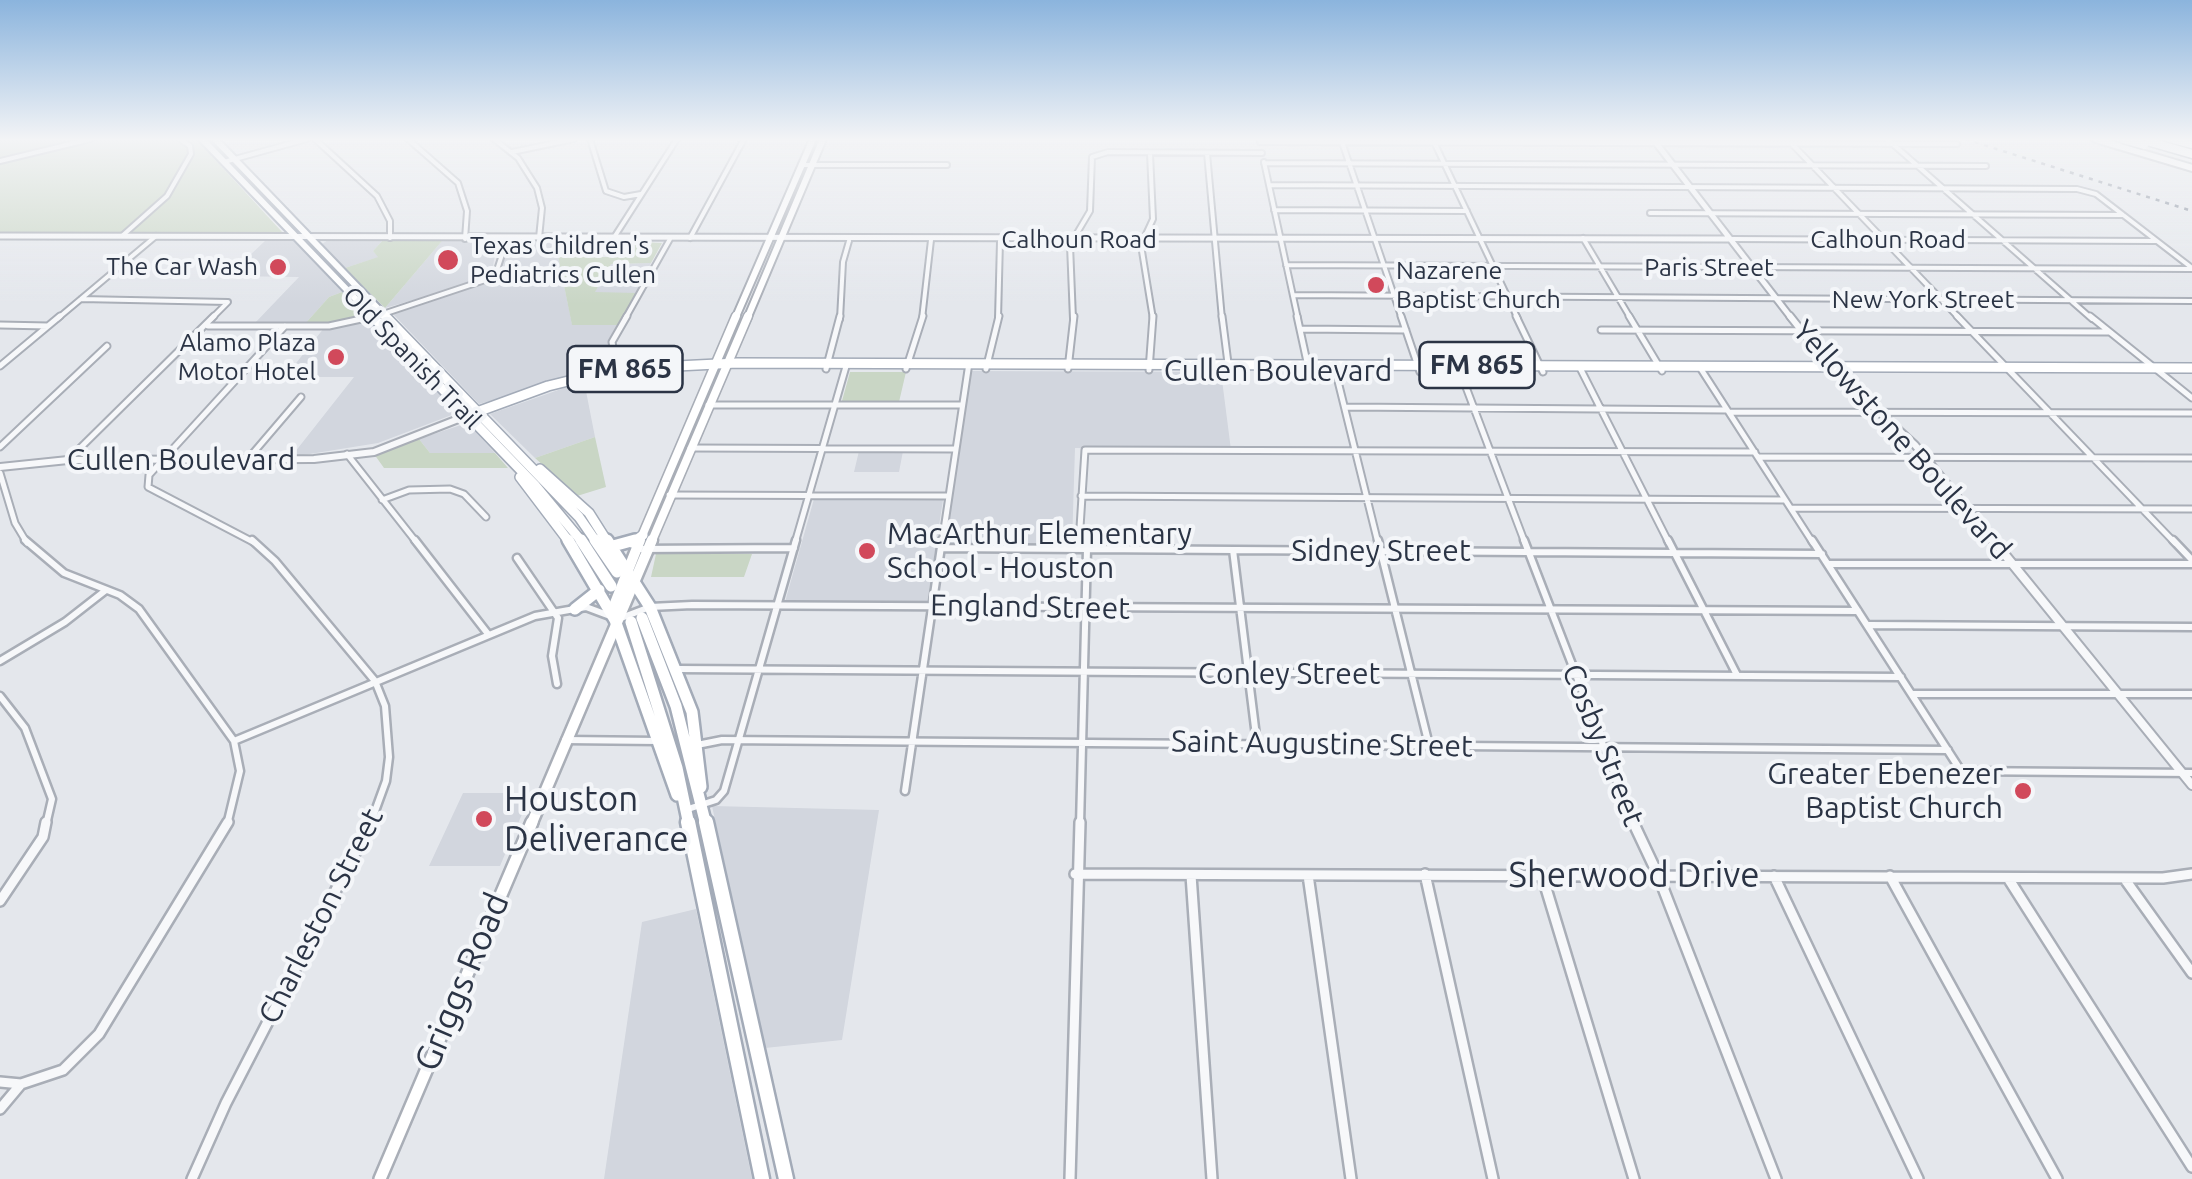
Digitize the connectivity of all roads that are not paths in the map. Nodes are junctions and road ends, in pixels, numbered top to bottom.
1 (168, 194) edge
2 (256, 194) edge
3 (268, 194) edge
4 (376, 194) edge
5 (461, 194) edge
6 (539, 194) edge
7 (616, 194) edge
8 (642, 194) joint
9 (714, 194) edge
10 (788, 194) edge
11 (799, 194) edge
12 (1090, 194) edge
13 (1151, 194) edge
14 (1212, 194) edge
15 (1271, 194) edge
16 (1360, 194) edge
17 (1459, 194) edge
18 (1695, 194) edge
19 (1841, 194) edge
20 (1950, 194) edge
21 (2093, 194) edge
22 (624, 198) junction
23 (785, 201) junction
24 (796, 201) junction
25 (633, 207) junction
26 (1274, 210) junction
27 (1365, 210) junction
28 (1467, 210) junction
29 (1650, 213) dead end
30 (1711, 213) junction
31 (1860, 214) junction
32 (1972, 214) junction
33 (2123, 215) junction
34 (0, 236) edge
35 (122, 236) junction
36 (156, 236) junction
37 (1280, 236) junction
38 (298, 237) junction
39 (1374, 237) junction
40 (1480, 237) junction
41 (311, 238) junction
42 (390, 238) junction
43 (465, 238) junction
44 (539, 238) junction
45 (1583, 238) junction
46 (507, 239) junction
47 (613, 239) junction
48 (670, 239) junction
49 (690, 239) junction
50 (1212, 239) junction
51 (1731, 239) junction
52 (773, 240) junction
53 (930, 240) junction
54 (1000, 240) junction
55 (1072, 240) junction
56 (1886, 240) junction
57 (849, 241) junction
58 (1143, 241) junction
59 (2003, 241) junction
60 (2157, 241) junction
61 (334, 261) junction
62 (324, 264) junction
63 (1286, 265) junction
64 (1384, 266) junction
65 (1493, 267) junction
66 (1601, 268) junction
67 (1754, 268) junction
68 (1914, 268) junction
69 (2036, 269) junction
70 (2192, 269) edge
71 (358, 284) junction
72 (346, 288) junction
73 (1293, 295) junction
74 (1394, 296) junction
75 (1508, 297) junction
76 (1619, 298) junction
77 (81, 299) junction
78 (1779, 299) junction
79 (1944, 300) junction
80 (2071, 300) junction
81 (2192, 301) edge
82 (384, 312) junction
83 (373, 316) junction
84 (740, 317) junction
85 (0, 326) edge
86 (48, 326) junction
87 (206, 326) junction
88 (285, 326) junction
89 (1301, 329) junction
90 (1406, 330) junction
91 (1601, 330) dead end
92 (1639, 331) junction
93 (1804, 332) junction
94 (2108, 332) junction
95 (1977, 333) junction
96 (416, 345) junction
97 (107, 346) dead end
98 (403, 349) junction
99 (714, 365) junction
100 (725, 365) junction
101 (0, 366) edge
102 (827, 366) junction
103 (846, 366) junction
104 (907, 366) junction
105 (969, 366) junction
106 (987, 366) junction
107 (1068, 366) junction
108 (1149, 367) junction
109 (1228, 367) junction
110 (1309, 368) junction
111 (1335, 368) junction
112 (1418, 368) junction
113 (1459, 368) junction
114 (1661, 368) junction
115 (2148, 368) junction
116 (617, 369) junction
117 (1541, 369) junction
118 (1580, 369) junction
119 (1700, 369) junction
120 (1832, 370) junction
121 (2010, 371) junction
122 (2083, 371) junction
123 (2192, 371) edge
124 (2161, 373) junction
125 (446, 376) junction
126 (433, 381) junction
127 (302, 397) dead end
128 (2192, 398) edge
129 (697, 405) junction
130 (710, 405) junction
131 (833, 405) junction
132 (962, 405) junction
133 (1346, 407) junction
134 (1473, 408) junction
135 (1601, 409) junction
136 (480, 410) junction
137 (1728, 411) junction
138 (1876, 412) junction
139 (2049, 413) junction
140 (2192, 413) edge
141 (466, 416) junction
142 (0, 447) edge
143 (678, 448) junction
144 (693, 448) junction
145 (822, 448) junction
146 (955, 449) junction
147 (1357, 451) junction
148 (1490, 451) junction
149 (1624, 452) junction
150 (347, 454) junction
151 (1756, 455) junction
152 (2094, 458) junction
153 (2192, 458) edge
154 (1926, 459) junction
155 (68, 460) junction
156 (159, 460) junction
157 (247, 460) junction
158 (522, 463) junction
159 (0, 470) edge
160 (658, 495) junction
161 (673, 495) junction
162 (809, 495) junction
163 (948, 496) junction
164 (1081, 496) junction
165 (1368, 498) junction
166 (1508, 498) junction
167 (1647, 499) junction
168 (382, 500) junction
169 (1786, 500) junction
170 (1792, 508) junction
171 (2142, 508) junction
172 (1968, 509) junction
173 (2192, 509) edge
174 (486, 517) dead end
175 (643, 536) junction
176 (613, 546) junction
177 (651, 547) junction
178 (794, 548) junction
179 (941, 548) junction
180 (638, 549) junction
181 (1083, 549) junction
182 (1233, 550) junction
183 (1381, 550) junction
184 (1528, 551) junction
185 (1676, 552) junction
186 (1822, 554) junction
187 (518, 558) dead end
188 (2192, 562) edge
189 (1828, 564) junction
190 (2012, 564) junction
191 (623, 571) junction
192 (636, 582) junction
193 (611, 586) dead end
194 (106, 590) junction
195 (599, 590) junction
196 (777, 605) junction
197 (930, 606) junction
198 (575, 608) junction
199 (1086, 608) junction
200 (1241, 610) junction
201 (1395, 610) junction
202 (1551, 610) junction
203 (1704, 611) junction
204 (1858, 611) junction
205 (556, 612) junction
206 (641, 616) junction
207 (615, 620) junction
208 (1868, 625) junction
209 (2063, 626) junction
210 (2192, 627) edge
211 (488, 634) junction
212 (0, 661) edge
213 (678, 669) junction
214 (759, 670) junction
215 (921, 671) junction
216 (1085, 672) junction
217 (1248, 673) junction
218 (1411, 675) junction
219 (1575, 675) junction
220 (1737, 675) junction
221 (1901, 677) junction
222 (375, 681) junction
223 (557, 684) dead end
224 (1912, 694) junction
225 (2118, 694) junction
226 (2192, 694) edge
227 (0, 696) edge
228 (564, 740) junction
229 (740, 740) junction
230 (234, 741) junction
231 (658, 741) junction
232 (911, 741) junction
233 (1081, 742) junction
234 (1257, 744) junction
235 (697, 745) junction
236 (1429, 746) junction
237 (1603, 747) junction
238 (1948, 750) junction
239 (2187, 773) edge
240 (2192, 785) edge
241 (905, 791) dead end
242 (702, 803) junction
243 (683, 808) junction
244 (1075, 874) junction
245 (1308, 874) junction
246 (1425, 874) junction
247 (2192, 874) edge
248 (1191, 875) junction
249 (1542, 875) junction
250 (1658, 875) junction
251 (1774, 876) junction
252 (1890, 876) junction
253 (2008, 878) junction
254 (2124, 878) junction
255 (0, 902) edge
256 (730, 932) junction
257 (710, 940) junction
258 (2192, 973) edge
259 (760, 1058) junction
260 (736, 1065) junction
261 (0, 1082) edge
262 (21, 1084) junction
263 (0, 1109) edge
264 (2192, 1167) edge
265 (192, 1179) edge
266 (380, 1179) edge
267 (762, 1179) edge
268 (786, 1179) edge
269 (1070, 1179) edge
270 (1212, 1179) edge
271 (1351, 1179) edge
272 (1493, 1179) edge
273 (1634, 1179) edge
274 (1776, 1179) edge
275 (1918, 1179) edge
276 (2057, 1179) edge

1 - 35 street
2 - 38 main road, Old Spanish Trail
3 - 41 main road, Old Spanish Trail
4 - 42 street
5 - 43 street
6 - 44 street
7 - 22 street
8 - 22 street
8 - 25 street
9 - 49 street
10 - 23 main road, Griggs Road
11 - 24 main road, Griggs Road
12 - 55 street
13 - 58 street
14 - 50 street
15 - 26 street
16 - 27 street
17 - 28 street
18 - 30 street, Yellowstone Boulevard
19 - 31 street
20 - 32 street
21 - 33 street
22 - 25 street
23 - 24 main road
23 - 52 main road, Griggs Road
24 - 52 main road, Griggs Road
25 - 47 street
26 - 27 street
26 - 37 street
27 - 28 street
27 - 39 street
28 - 40 street
29 - 30 street
30 - 31 street
30 - 51 street, Yellowstone Boulevard
31 - 32 street
31 - 56 street
32 - 33 street
32 - 59 street
33 - 60 street
34 - 35 street, Calhoun Road
35 - 36 street, Calhoun Road
36 - 38 street, Calhoun Road
36 - 77 street
37 - 39 street, Calhoun Road
37 - 50 street, Calhoun Road
37 - 63 street
38 - 41 street, Calhoun Road
38 - 62 main road, Old Spanish Trail
39 - 40 street, Calhoun Road
39 - 64 street
40 - 45 street, Calhoun Road
40 - 65 street
41 - 42 street, Calhoun Road
41 - 61 main road, Old Spanish Trail
42 - 43 street, Calhoun Road
43 - 46 street, Calhoun Road
44 - 46 street, Calhoun Road
44 - 47 street, Calhoun Road
45 - 51 street, Calhoun Road
45 - 66 street
46 - 82 street
47 - 48 street, Calhoun Road
48 - 49 street, Calhoun Road
48 - 116 street
49 - 52 street, Calhoun Road
50 - 58 street, Calhoun Road
50 - 109 street
51 - 56 street, Calhoun Road
51 - 67 street, Yellowstone Boulevard
52 - 57 street, Calhoun Road
52 - 84 main road, Griggs Road
53 - 54 street, Calhoun Road
53 - 57 street, Calhoun Road
53 - 104 street
54 - 55 street, Calhoun Road
54 - 106 street
55 - 58 street, Calhoun Road
55 - 107 street
56 - 59 street, Calhoun Road
56 - 68 street
57 - 102 street
58 - 108 street
59 - 60 street, Calhoun Road
59 - 69 street
60 - 70 street
61 - 62 main road
61 - 71 main road, Old Spanish Trail
62 - 72 main road, Old Spanish Trail
63 - 64 street, Paris Street
63 - 73 street
64 - 65 street, Paris Street
64 - 74 street
65 - 66 street, Paris Street
65 - 75 street
66 - 67 street, Paris Street
66 - 76 street
67 - 68 street, Paris Street
67 - 78 street, Yellowstone Boulevard
68 - 69 street, Paris Street
68 - 79 street
69 - 70 street, Paris Street
69 - 80 street
71 - 72 main road
71 - 82 main road, Old Spanish Trail
72 - 83 main road, Old Spanish Trail
73 - 74 street, New York Street
73 - 89 street
74 - 75 street, New York Street
74 - 90 street
75 - 76 street, New York Street
75 - 117 street
76 - 78 street, New York Street
76 - 92 street
77 - 86 street
77 - 87 street
78 - 79 street, New York Street
78 - 93 street, Yellowstone Boulevard
79 - 80 street, New York Street
79 - 95 street
80 - 81 street, New York Street
80 - 94 street
82 - 83 street
82 - 96 main road, Old Spanish Trail
83 - 88 street
83 - 98 main road, Old Spanish Trail
84 - 99 main road, Griggs Road
84 - 100 main road, Griggs Road
85 - 86 street
86 - 101 street
87 - 88 street
87 - 155 street
88 - 156 street
89 - 90 street
89 - 110 street
90 - 112 street
91 - 92 street
92 - 93 street
92 - 114 street
93 - 95 street
93 - 120 street, Yellowstone Boulevard
94 - 95 street
94 - 115 street
95 - 121 street
96 - 98 main road
96 - 125 main road, Old Spanish Trail
97 - 142 street
98 - 126 main road, Old Spanish Trail
99 - 100 main road, Cullen Boulevard / FM 865
99 - 116 main road, Cullen Boulevard / FM 865
99 - 129 main road, Griggs Road
100 - 102 main road, Cullen Boulevard / FM 865
100 - 130 main road, Griggs Road
102 - 103 main road, Cullen Boulevard / FM 865
103 - 104 main road, Cullen Boulevard / FM 865
103 - 131 street
104 - 105 main road, Cullen Boulevard / FM 865
105 - 106 main road, Cullen Boulevard / FM 865
105 - 132 street
106 - 107 main road, Cullen Boulevard / FM 865
107 - 108 main road, Cullen Boulevard / FM 865
108 - 109 main road, Cullen Boulevard / FM 865
109 - 110 main road, Cullen Boulevard / FM 865
110 - 111 main road, Cullen Boulevard / FM 865
111 - 112 main road, Cullen Boulevard / FM 865
111 - 133 street
112 - 113 main road, Cullen Boulevard / FM 865
113 - 117 main road, Cullen Boulevard / FM 865
113 - 134 street, Cosby Street
114 - 118 main road, Cullen Boulevard / FM 865
114 - 119 main road, Cullen Boulevard / FM 865
115 - 122 main road, Cullen Boulevard / FM 865
115 - 123 main road, Cullen Boulevard / FM 865
115 - 124 street
116 - 136 main road, Cullen Boulevard / FM 865
117 - 118 main road, Cullen Boulevard / FM 865
118 - 135 street
119 - 120 main road, Cullen Boulevard / FM 865
119 - 137 street
120 - 121 main road, Cullen Boulevard / FM 865
120 - 138 street, Yellowstone Boulevard
121 - 122 main road, Cullen Boulevard / FM 865
121 - 139 street
122 - 124 main road, Cullen Boulevard / FM 865
123 - 124 main road, Cullen Boulevard / FM 865
124 - 128 street
125 - 126 main road
125 - 136 main road, Old Spanish Trail
126 - 141 main road, Old Spanish Trail
127 - 157 street
129 - 130 street
129 - 143 main road, Griggs Road
130 - 131 street
130 - 144 main road, Griggs Road
131 - 132 street
131 - 145 street
132 - 146 street
133 - 134 street
133 - 147 street
134 - 135 street
134 - 148 street, Cosby Street
135 - 137 street
135 - 149 street
136 - 141 main road, Cullen Boulevard / FM 865
136 - 158 main road, Old Spanish Trail
137 - 138 street
137 - 151 street
138 - 139 street
138 - 154 street, Yellowstone Boulevard
139 - 140 street
139 - 152 street
141 - 150 street, Cullen Boulevard
141 - 158 main road, Old Spanish Trail
143 - 144 street
143 - 160 main road, Griggs Road
144 - 145 street
144 - 161 main road, Griggs Road
145 - 146 street
145 - 162 street
146 - 163 street
147 - 148 street
147 - 164 street
147 - 165 street
148 - 149 street
148 - 166 street, Cosby Street
149 - 151 street
149 - 167 street
150 - 157 street, Cullen Boulevard
150 - 168 street
151 - 154 street
151 - 169 street
152 - 153 street
152 - 154 street
152 - 171 street
154 - 172 street, Yellowstone Boulevard
155 - 156 street, Cullen Boulevard
155 - 159 street, Cullen Boulevard
156 - 157 street, Cullen Boulevard
156 - 222 street, Charleston Street
158 - 176 main road
158 - 191 main road, Old Spanish Trail
158 - 193 main road, Old Spanish Trail
158 - 195 main road
159 - 194 street
160 - 161 street
160 - 175 main road, Griggs Road
161 - 162 street
161 - 177 main road, Griggs Road
162 - 163 street
162 - 178 street
163 - 179 street
164 - 165 street
164 - 181 street
165 - 166 street
165 - 183 street
166 - 167 street
166 - 184 street, Cosby Street
167 - 169 street
167 - 185 street
168 - 174 street
168 - 211 street
169 - 170 street
170 - 172 street
170 - 186 street
171 - 172 street
171 - 173 street
171 - 188 street
172 - 190 street, Yellowstone Boulevard
175 - 176 main road
175 - 180 main road, Griggs Road
176 - 191 main road
177 - 178 street
177 - 180 street
177 - 192 main road, Griggs Road
178 - 196 street
179 - 181 street, Sidney Street
179 - 197 street
180 - 191 main road, Griggs Road
181 - 182 street, Sidney Street
181 - 199 street
182 - 183 street, Sidney Street
182 - 200 street
183 - 184 street, Sidney Street
183 - 201 street
184 - 185 street, Sidney Street
184 - 202 street, Cosby Street
185 - 186 street, Sidney Street
185 - 203 street
186 - 189 street
187 - 205 street
188 - 190 street
189 - 190 street
189 - 204 street
190 - 209 street, Yellowstone Boulevard
191 - 192 main road
191 - 207 main road, Griggs Road
192 - 206 main road
192 - 207 main road, Griggs Road
194 - 212 street
194 - 230 street
195 - 198 main road
195 - 207 main road
196 - 197 street, England Street
196 - 206 street, England Street
196 - 214 street
197 - 199 street, England Street
197 - 215 street
198 - 205 street
198 - 207 street
199 - 200 street, England Street
199 - 216 street
200 - 201 street, England Street
200 - 217 street
201 - 202 street, England Street
201 - 218 street
202 - 203 street, England Street
202 - 219 street, Cosby Street
203 - 204 street, England Street
203 - 220 street
204 - 208 street
205 - 211 street
205 - 223 street
206 - 207 street, England Street
206 - 213 main road
206 - 242 main road
206 - 243 main road
207 - 228 main road, Griggs Road
207 - 231 main road
208 - 209 street
208 - 221 street
209 - 210 street
209 - 225 street, Yellowstone Boulevard
211 - 222 street
213 - 214 street, Conley Street
213 - 235 main road
214 - 215 street, Conley Street
214 - 229 street
215 - 216 street, Conley Street
215 - 232 street
216 - 217 street, Conley Street
216 - 233 street
217 - 218 street, Conley Street
217 - 234 street
218 - 219 street, Conley Street
218 - 236 street
219 - 220 street, Conley Street
219 - 237 street, Cosby Street
220 - 221 street, Conley Street
221 - 224 street
222 - 230 street
222 - 265 street, Charleston Street
224 - 225 street
224 - 238 street
225 - 226 street
225 - 239 street, Yellowstone Boulevard
227 - 255 street
228 - 231 street
228 - 266 main road, Griggs Road
229 - 232 street, Saint Augustine Street
229 - 235 street, Saint Augustine Street
229 - 242 street
230 - 262 street
231 - 243 main road
232 - 233 street, Saint Augustine Street
232 - 241 street
233 - 234 street, Saint Augustine Street
233 - 244 street
234 - 236 street, Saint Augustine Street
235 - 242 main road
236 - 237 street, Saint Augustine Street
237 - 238 street, Saint Augustine Street
237 - 250 street, Cosby Street
238 - 239 street
239 - 240 street, Yellowstone Boulevard
242 - 243 street
242 - 256 main road
243 - 257 main road
244 - 248 street, Sherwood Drive
244 - 269 street
245 - 246 street, Sherwood Drive
245 - 248 street, Sherwood Drive
245 - 271 street
246 - 249 street, Sherwood Drive
246 - 272 street
247 - 254 street, Sherwood Drive
248 - 270 street
249 - 250 street, Sherwood Drive
249 - 273 street
250 - 251 street, Sherwood Drive
250 - 274 street, Cosby Street
251 - 252 street, Sherwood Drive
251 - 275 street
252 - 253 street, Sherwood Drive
252 - 276 street
253 - 254 street, Sherwood Drive
253 - 264 street
254 - 258 street
256 - 257 main road
256 - 259 main road
257 - 260 main road
259 - 260 main road
259 - 268 main road
260 - 267 main road
261 - 262 street
262 - 263 street

